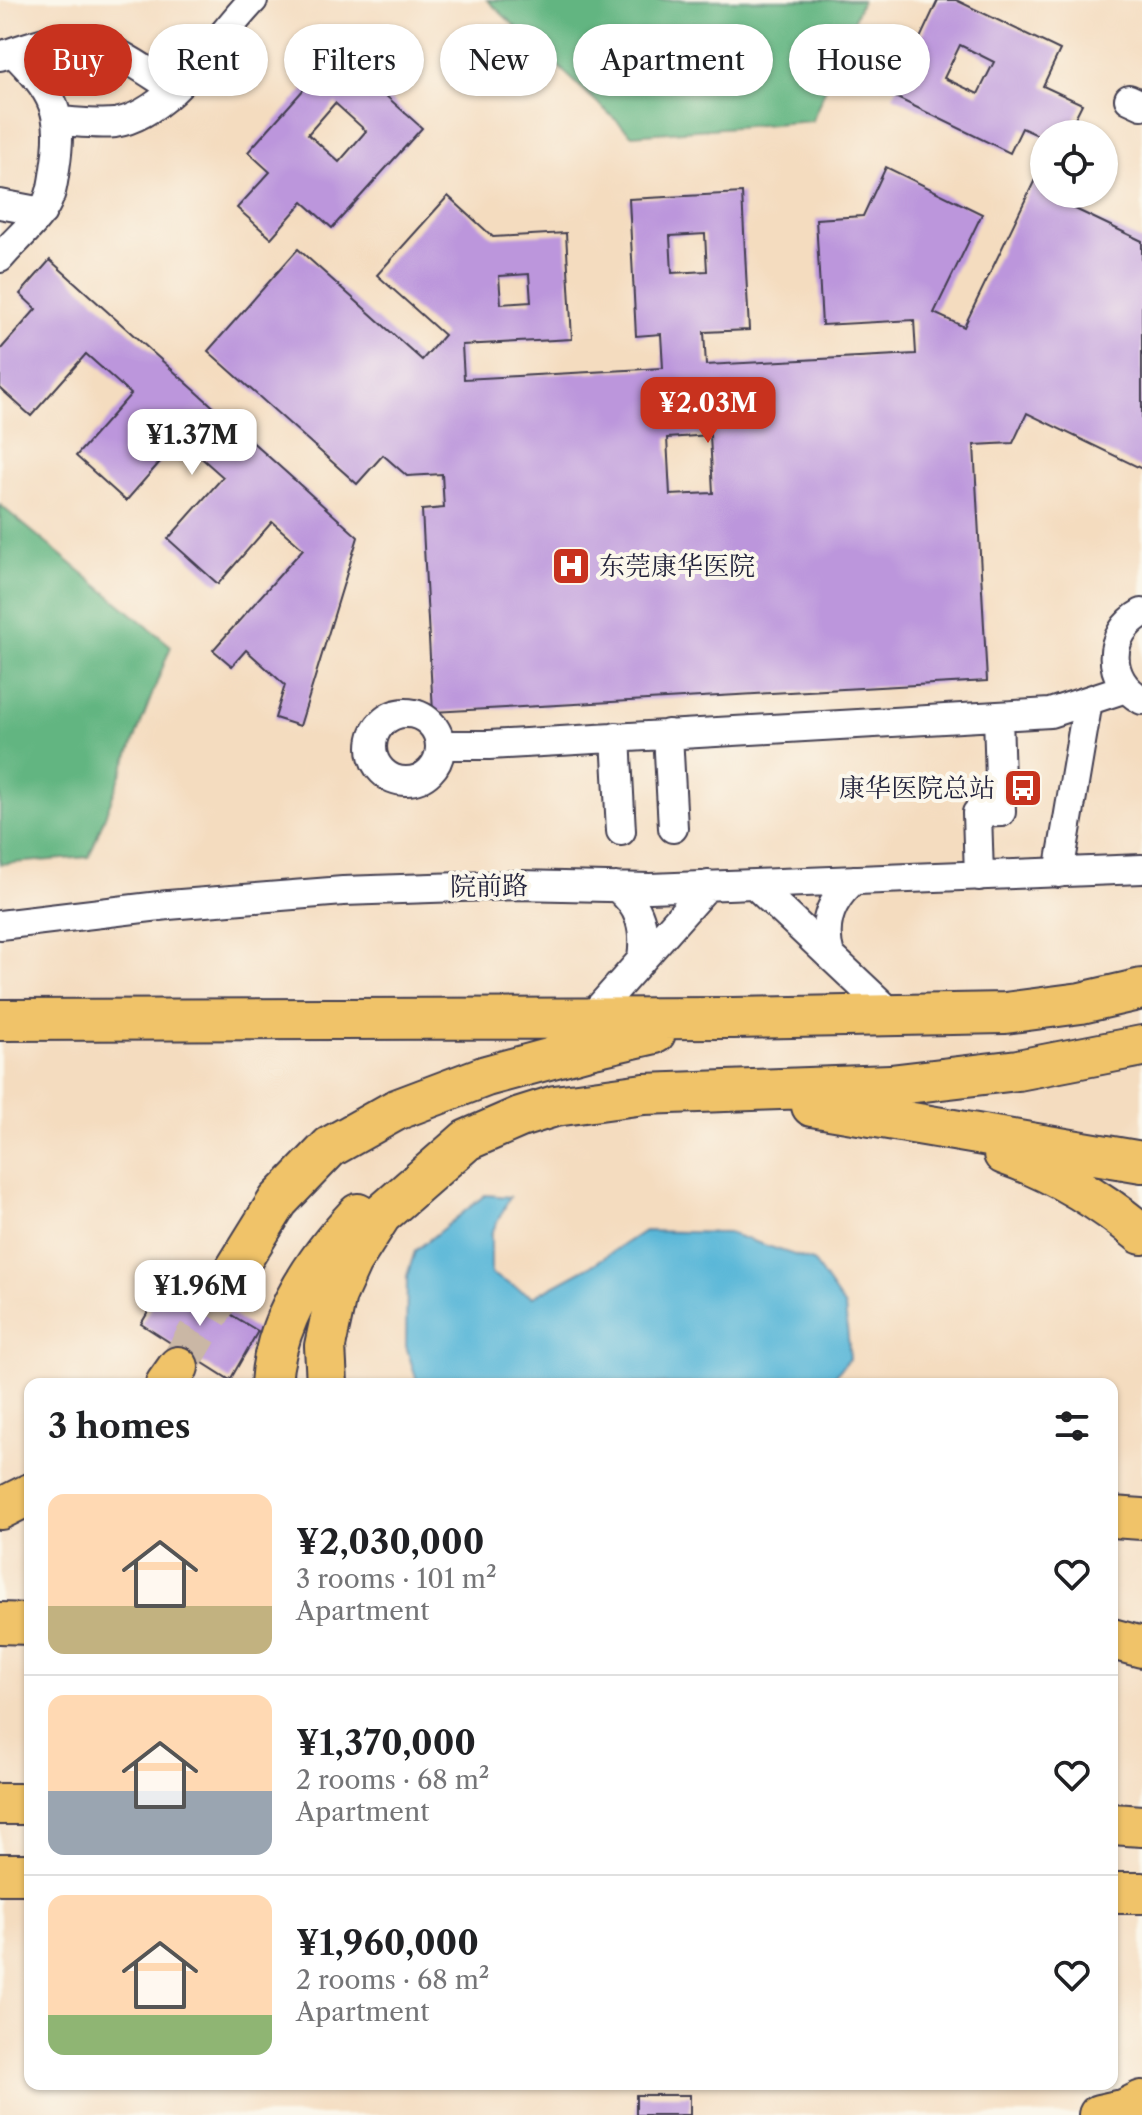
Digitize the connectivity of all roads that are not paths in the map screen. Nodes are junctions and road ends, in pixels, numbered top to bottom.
1 (253, 0) edge
2 (232, 24) edge
3 (7, 54) edge
4 (148, 72) edge
5 (168, 96) edge
6 (59, 121) junction
7 (0, 204) edge
8 (42, 212) junction
9 (0, 258) edge
10 (1142, 613) edge
11 (1134, 694) edge
12 (1088, 701) junction
13 (998, 716) junction
14 (668, 734) junction
15 (616, 737) junction
16 (440, 745) dead end
17 (673, 828) dead end
18 (621, 831) dead end
19 (1142, 869) edge
20 (1059, 873) junction
21 (979, 876) junction
22 (854, 880) junction
23 (754, 884) junction
24 (708, 885) junction
25 (616, 887) junction
26 (0, 925) edge
27 (830, 955) junction
28 (642, 959) junction
29 (1142, 989) edge
30 (893, 1015) junction
31 (591, 1017) junction
32 (733, 1018) junction
33 (0, 1020) edge
34 (1142, 1046) edge
35 (700, 1092) junction
36 (921, 1124) junction
37 (467, 1140) junction
38 (1142, 1162) edge
39 (1142, 1234) edge
40 (229, 1280) tunnel mouth
41 (271, 1378) edge
42 (327, 1378) edge
43 (24, 1497) edge
44 (0, 1509) edge
45 (1118, 1517) edge
46 (1142, 1519) edge
47 (0, 1623) edge
48 (24, 1624) edge
49 (1118, 1641) edge
50 (1142, 1647) edge
51 (0, 1804) edge
52 (24, 1804) edge
53 (1118, 1824) edge
54 (1142, 1826) edge
55 (0, 1874) edge
56 (24, 1874) edge
57 (1118, 1893) edge
58 (1142, 1893) edge
59 (1142, 2101) edge
60 (1099, 2115) edge

1 - 2 lane
3 - 4 lane
3 - 6 lane
5 - 6 lane
6 - 8 lane
7 - 8 lane
8 - 9 lane
10 - 11 lane
11 - 12 lane
12 - 13 lane
12 - 20 lane
13 - 14 lane
13 - 21 lane
14 - 15 lane
14 - 17 lane
15 - 16 lane
15 - 18 lane
19 - 20 lane, 院前路
20 - 21 lane, 院前路
21 - 22 lane, 院前路
22 - 23 lane, 院前路
22 - 27 lane
23 - 24 lane, 院前路
23 - 27 lane
24 - 25 lane, 院前路
24 - 28 lane
25 - 26 lane, 院前路
25 - 28 lane
27 - 30 lane
28 - 31 lane
29 - 30 highway
30 - 32 highway
31 - 32 highway
31 - 33 highway
32 - 40 highway
34 - 35 highway
35 - 36 highway
35 - 37 highway
36 - 38 highway
36 - 39 highway
37 - 41 highway
37 - 42 highway
43 - 44 highway
45 - 46 highway
47 - 48 highway
49 - 50 highway
51 - 52 highway
53 - 54 highway
55 - 56 highway
57 - 58 highway
59 - 60 highway

